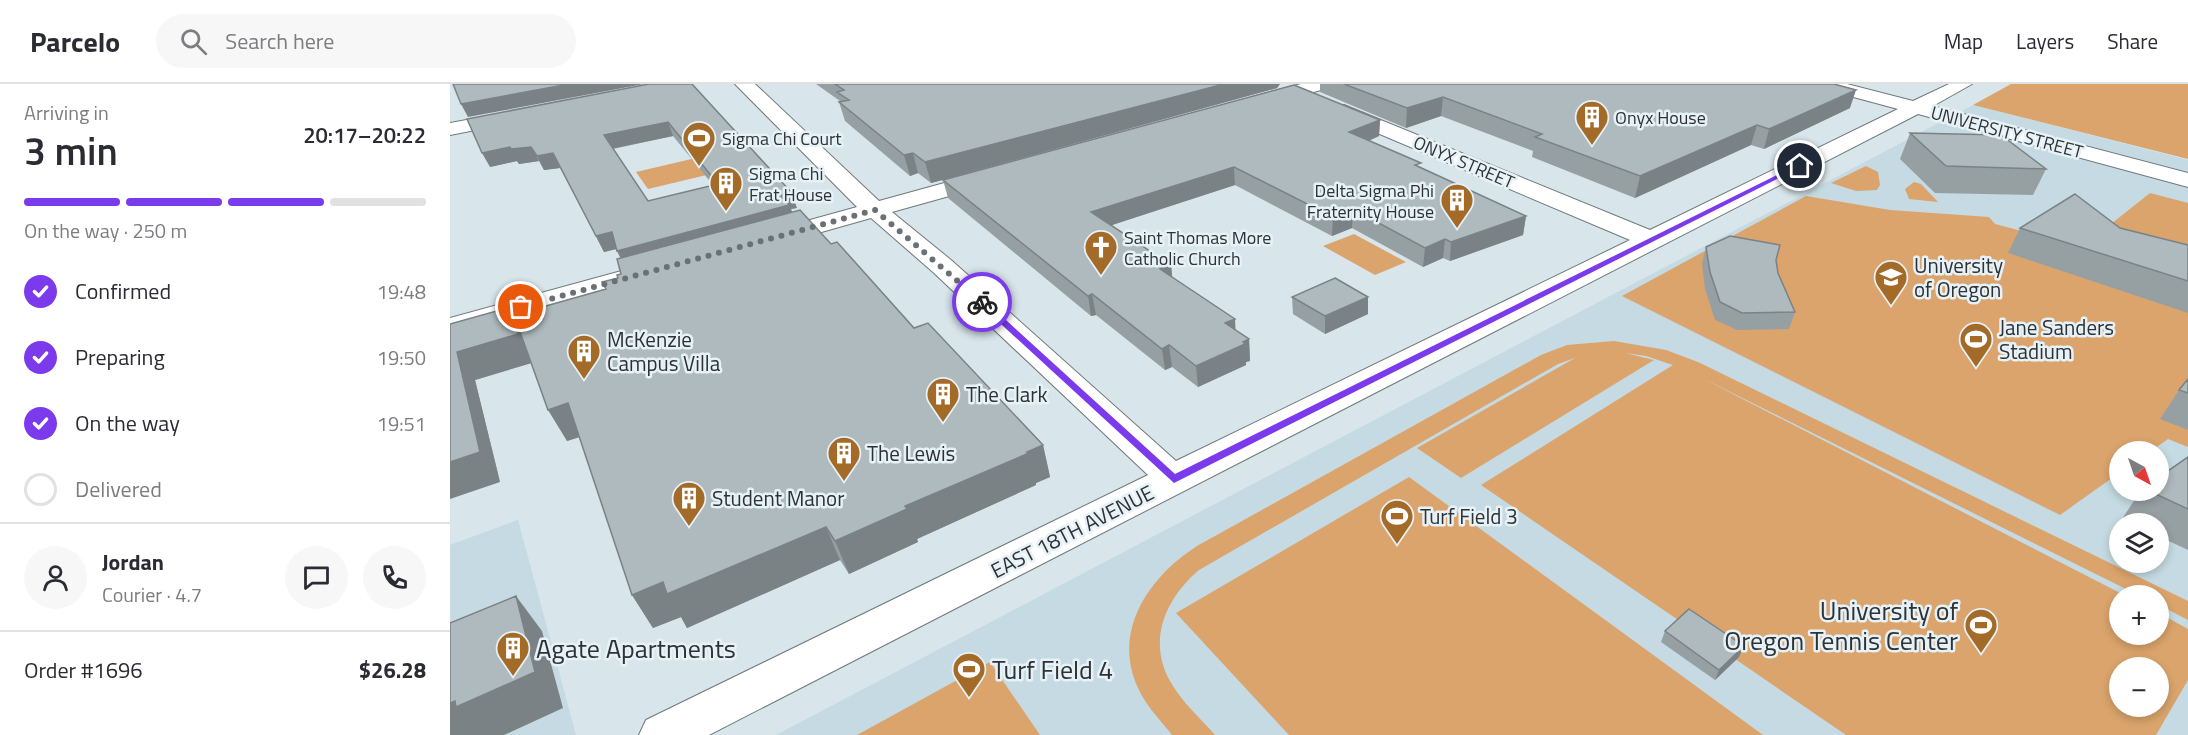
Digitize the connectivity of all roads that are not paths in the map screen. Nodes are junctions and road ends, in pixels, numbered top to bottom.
1 (744, 84) edge
2 (1322, 84) edge
3 (1826, 84) edge
4 (1963, 84) edge
5 (1286, 88) edge
6 (1238, 108) edge
7 (1917, 108) junction
8 (532, 114) edge
9 (450, 129) edge
10 (1010, 172) edge
11 (2188, 180) edge
12 (875, 210) junction
13 (1652, 240) junction
14 (751, 244) edge
15 (672, 266) edge
16 (450, 327) edge
17 (1174, 479) junction
18 (663, 735) edge

1 - 12 street
2 - 5 street
3 - 7 street, UNIVERSITY STREET
4 - 7 street, EAST 18TH AVENUE
5 - 6 street
5 - 13 street, ONYX STREET
7 - 11 street, UNIVERSITY STREET
7 - 13 street, EAST 18TH AVENUE
8 - 9 street
10 - 12 street
12 - 14 street
12 - 17 street
13 - 17 street, EAST 18TH AVENUE
15 - 16 street
17 - 18 street, EAST 18TH AVENUE

